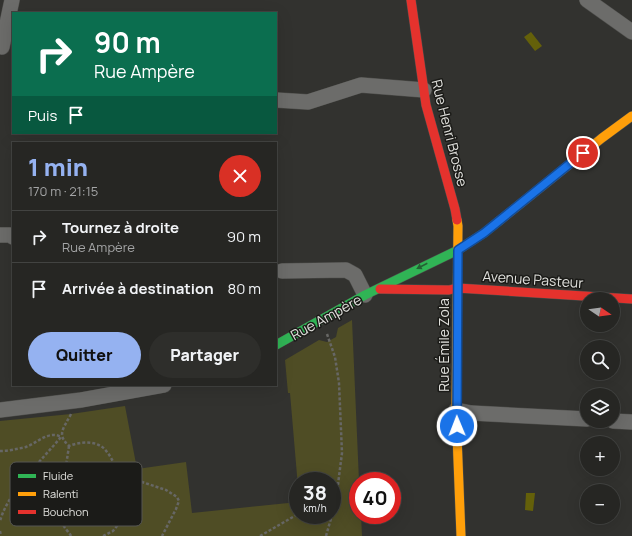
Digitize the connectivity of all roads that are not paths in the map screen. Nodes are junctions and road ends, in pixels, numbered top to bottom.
1 (12, 0) edge
2 (410, 0) edge
3 (587, 0) edge
4 (632, 32) edge
5 (2, 47) dead end
6 (424, 90) junction
7 (277, 100) edge
8 (632, 116) edge
9 (0, 235) edge
10 (12, 236) edge
11 (458, 250) junction
12 (282, 271) dead end
13 (457, 288) junction
14 (371, 292) junction
15 (632, 300) edge
16 (277, 344) edge
17 (152, 386) edge
18 (140, 387) edge
19 (0, 410) edge
20 (456, 410) junction
21 (580, 419) edge
22 (620, 421) edge
23 (632, 422) edge
24 (461, 536) edge

1 - 5 street
2 - 6 street, Rue Henri Brosse
3 - 4 street
6 - 7 street
6 - 11 street, Rue Henri Brosse
8 - 11 street, Rue Ampère
9 - 10 street
11 - 13 street, Rue Émile Zola
11 -> 14 street, Rue Ampère
12 - 14 street
13 - 14 street, Rue Ampère
13 - 15 street, Avenue Pasteur
13 - 20 street, Rue Émile Zola
14 - 16 street, Rue Ampère
17 - 18 street
18 - 19 street
20 - 21 street
20 - 24 street, Rue Émile Zola
22 - 23 street

